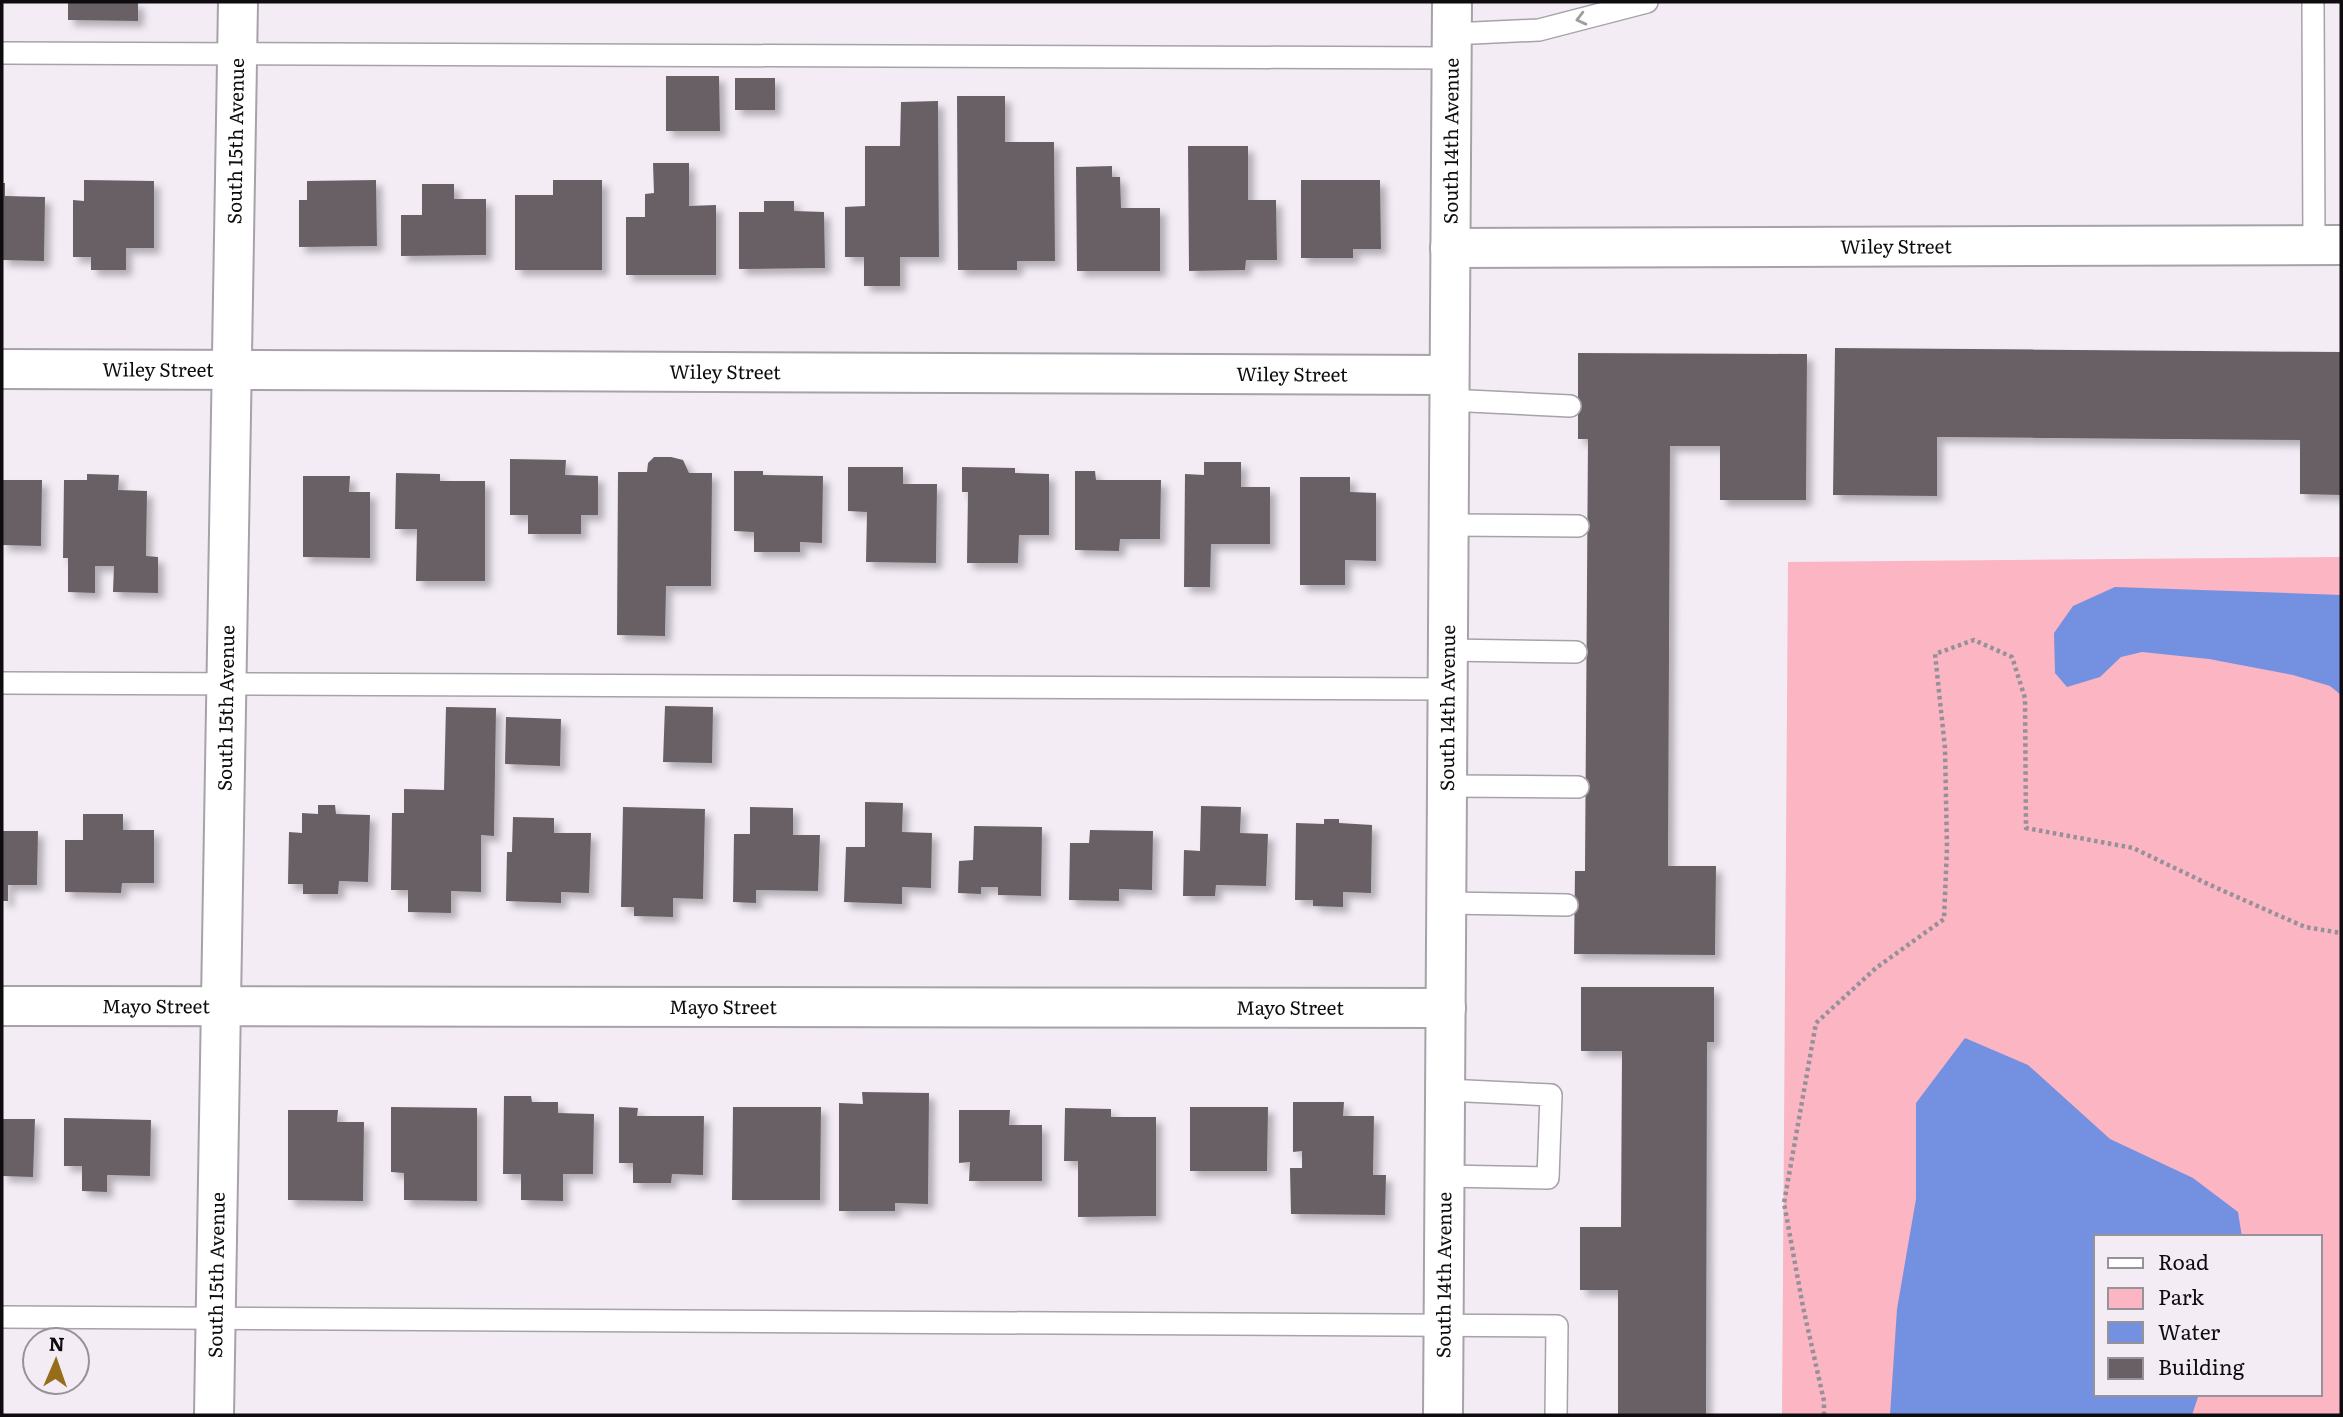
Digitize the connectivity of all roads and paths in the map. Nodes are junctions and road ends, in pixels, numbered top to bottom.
1 (237, 2) edge
2 (1647, 2) edge
3 (2313, 2) edge
4 (1452, 31) edge
5 (2, 53) edge
6 (236, 54) junction
7 (2328, 245) edge
8 (1450, 248) junction
9 (2, 369) edge
10 (230, 370) junction
11 (1448, 387) junction
12 (1570, 406) dead end
13 (1448, 524) junction
14 (1578, 526) dead end
15 (1447, 650) junction
16 (1576, 652) dead end
17 (2, 683) edge
18 (225, 683) junction
19 (1447, 690) junction
20 (1447, 786) junction
21 (1578, 787) dead end
22 (1446, 904) junction
23 (1567, 905) dead end
24 (2341, 933) edge
25 (2, 1006) edge
26 (220, 1007) junction
27 (1446, 1008) junction
28 (1445, 1090) junction
29 (1444, 1176) junction
30 (2, 1317) edge
31 (215, 1319) junction
32 (1443, 1324) junction
33 (214, 1415) edge
34 (1443, 1415) edge
35 (1556, 1415) edge
36 (1824, 1415) edge

1 - 6 street, South 15th Avenue
2 -> 4 lane
3 - 7 lane
4 - 6 lane
4 - 8 street, South 14th Avenue
5 - 6 lane
6 - 10 street, South 15th Avenue
7 - 8 street, Wiley Street
8 - 11 street, South 14th Avenue
9 - 10 street, Wiley Street
10 - 11 street, Wiley Street
10 - 18 street, South 15th Avenue
11 - 12 lane
11 - 13 street, South 14th Avenue
13 - 14 lane
13 - 15 street, South 14th Avenue
15 - 16 lane
15 - 19 street, South 14th Avenue
17 - 18 lane
18 - 19 lane
18 - 26 street, South 15th Avenue
19 - 20 street, South 14th Avenue
20 - 21 lane
20 - 22 street, South 14th Avenue
22 - 23 lane
22 - 27 street, South 14th Avenue
24 - 36 path
25 - 26 street, Mayo Street
26 - 27 street, Mayo Street
26 - 31 street, South 15th Avenue
27 - 28 street, South 14th Avenue
28 - 29 street, South 14th Avenue
28 - 29 lane
29 - 32 street, South 14th Avenue
30 - 31 lane
31 - 32 lane
31 - 33 street, South 15th Avenue
32 - 34 street, South 14th Avenue
32 - 35 lane

